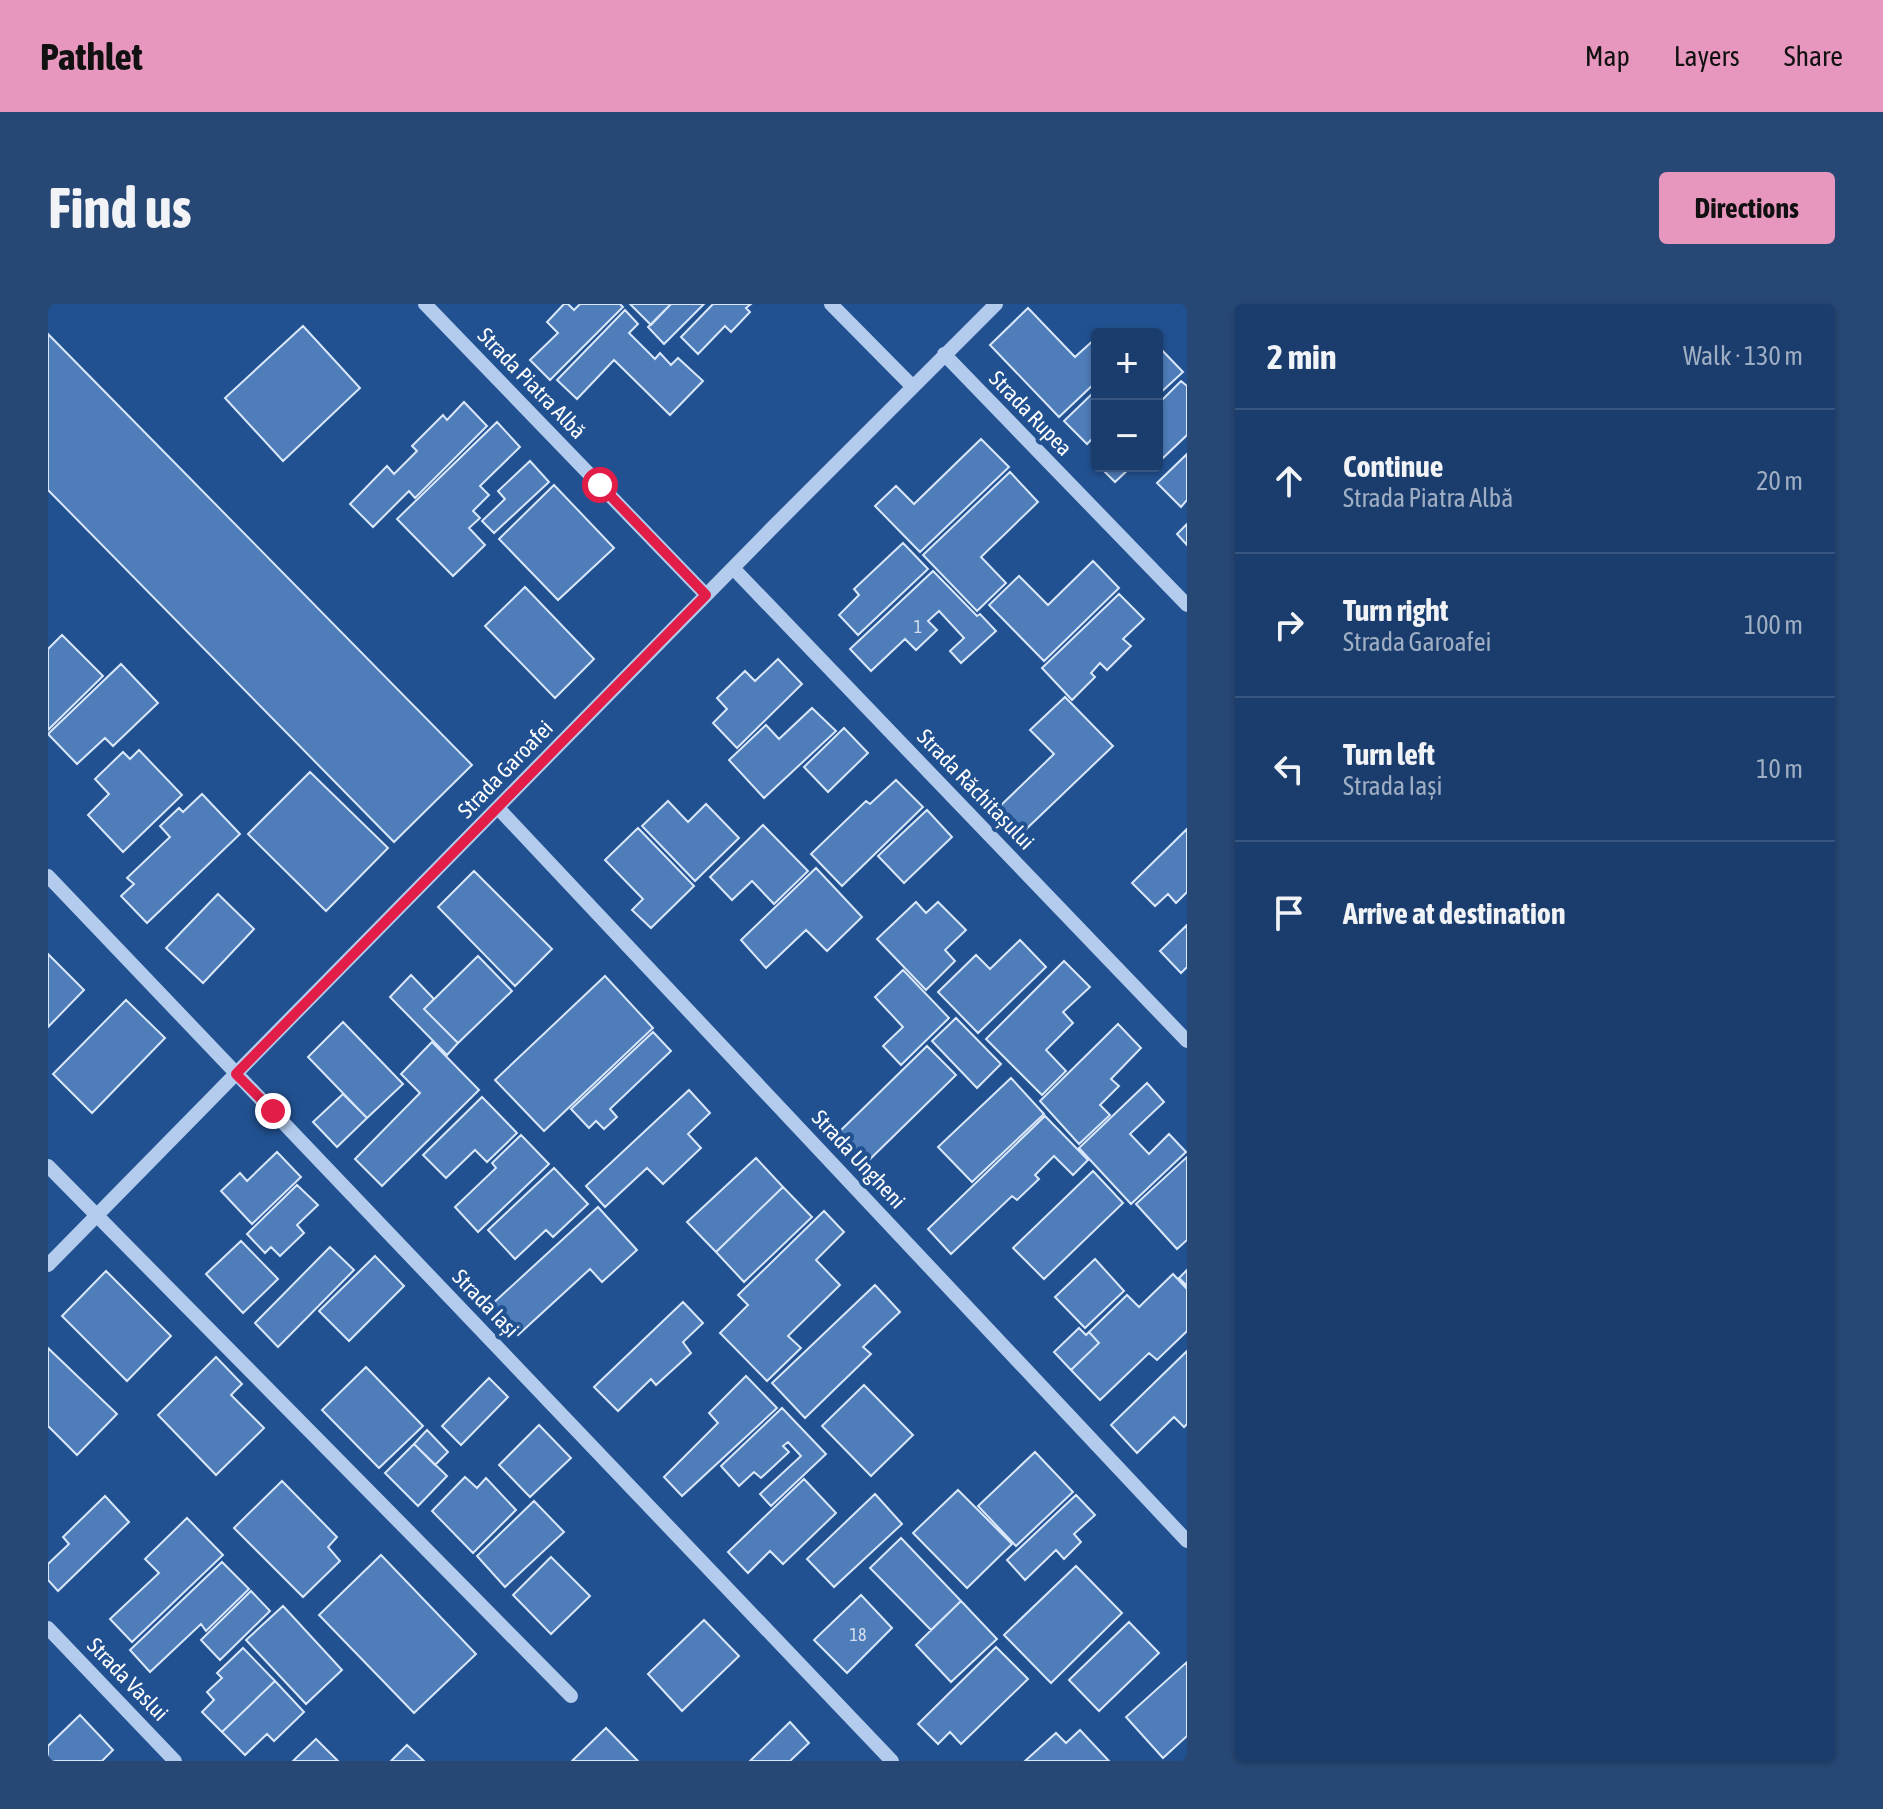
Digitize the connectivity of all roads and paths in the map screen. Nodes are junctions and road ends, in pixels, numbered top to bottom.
1 (425, 304) edge
2 (831, 304) edge
3 (996, 304) edge
4 (944, 354) junction
5 (912, 386) junction
6 (733, 568) junction
7 (706, 595) junction
8 (1187, 605) edge
9 (498, 808) junction
10 (48, 876) edge
11 (1187, 1041) edge
12 (236, 1074) junction
13 (48, 1166) edge
14 (96, 1216) junction
15 (48, 1265) edge
16 (1187, 1541) edge
17 (48, 1628) edge
18 (571, 1696) dead end
19 (175, 1761) edge
20 (892, 1761) edge

1 - 7 street, Strada Piatra Albă
2 - 5 street
3 - 4 street, Strada Garoafei
4 - 5 street, Strada Garoafei
4 - 8 street, Strada Rupea
5 - 6 street, Strada Garoafei
6 - 7 street, Strada Garoafei
6 - 11 street, Strada Răchitașului
7 - 9 street, Strada Garoafei
9 - 12 street, Strada Garoafei
9 - 16 street, Strada Ungheni
10 - 12 street, Strada Iași
12 - 14 street, Strada Garoafei
12 - 20 street, Strada Iași
13 - 14 street
14 - 15 street, Strada Garoafei
14 - 18 street
17 - 19 street, Strada Vaslui

